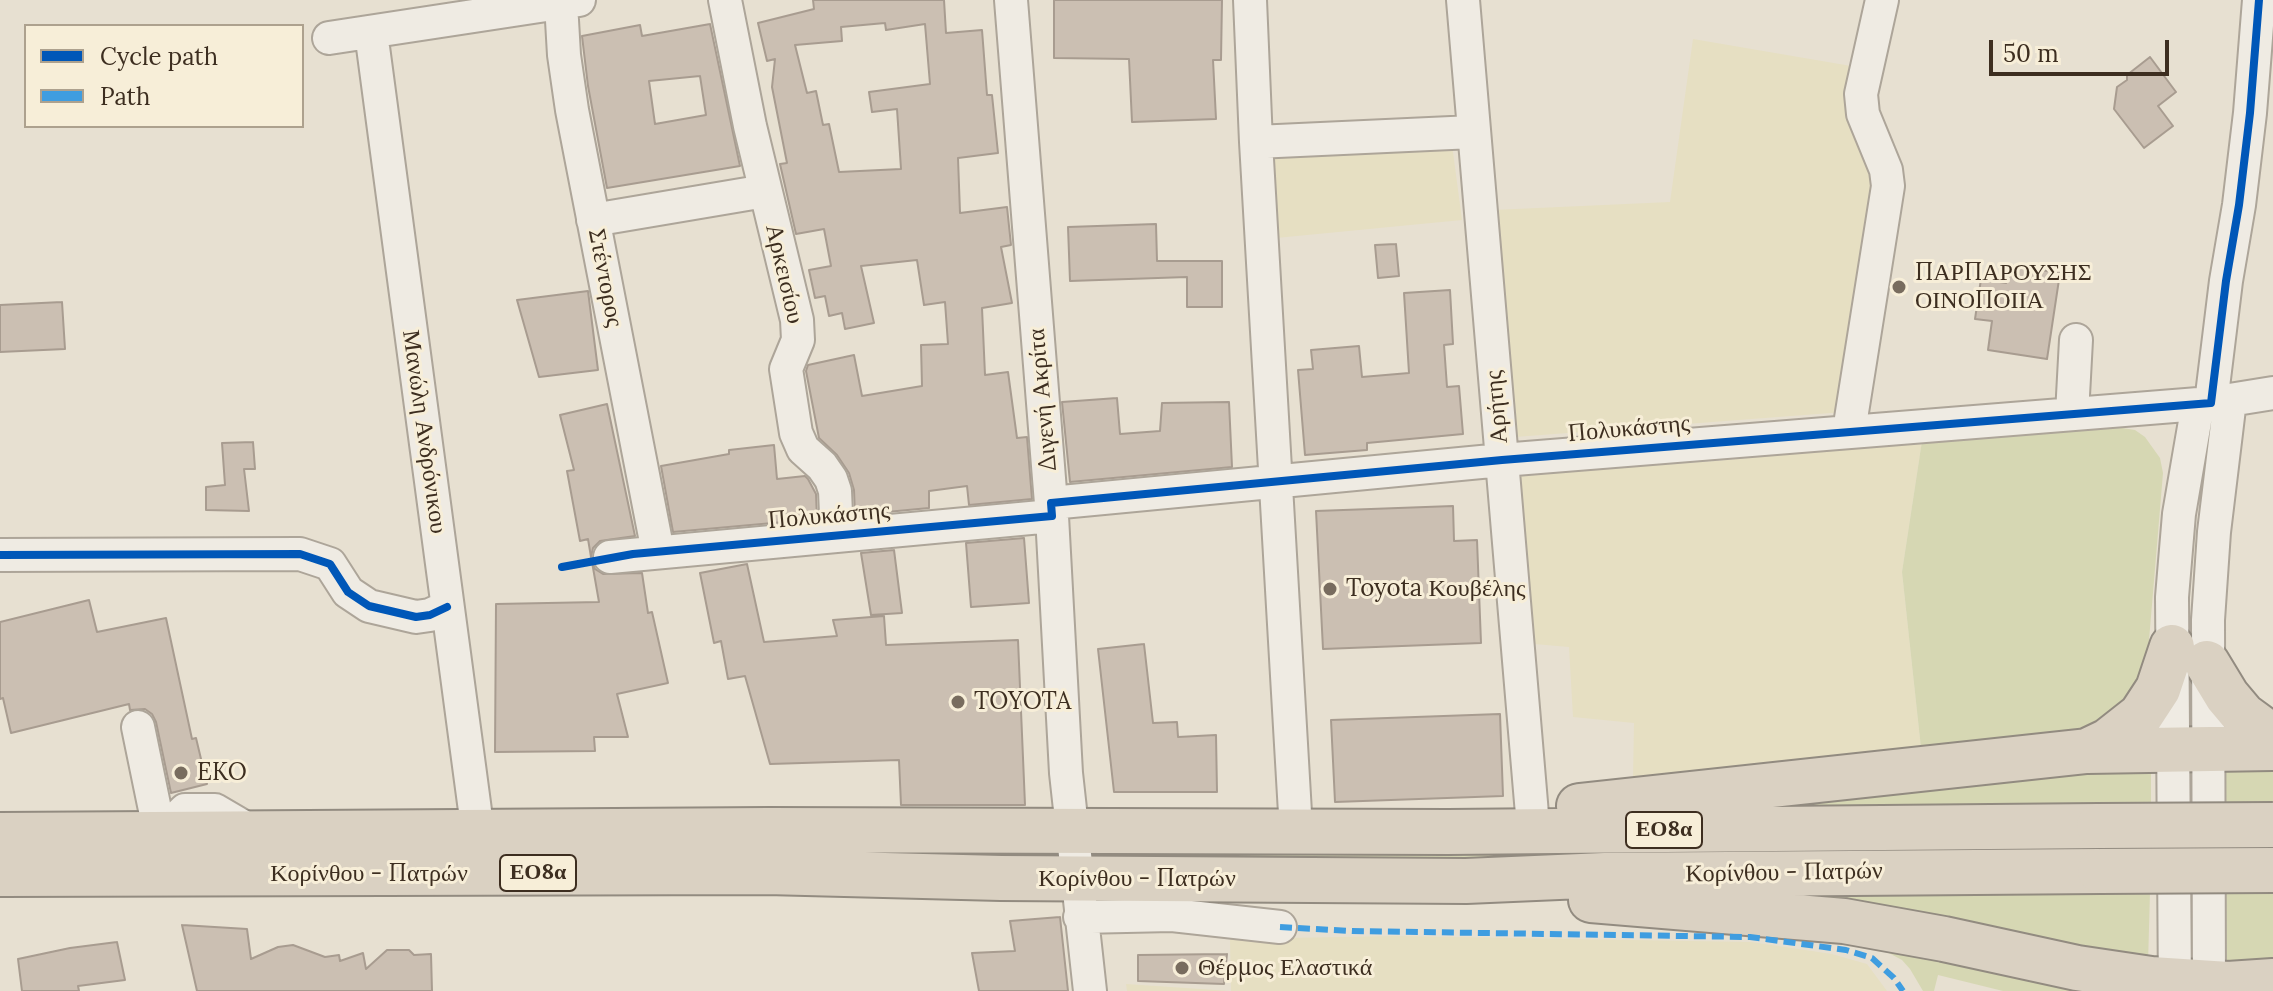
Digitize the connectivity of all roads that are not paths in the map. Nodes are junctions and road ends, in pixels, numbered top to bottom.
1 (725, 0) edge
2 (1011, 0) edge
3 (1250, 0) edge
4 (1463, 0) edge
5 (1882, 0) edge
6 (2259, 0) edge
7 (570, 1) edge
8 (371, 32) junction
9 (329, 38) dead end
10 (1473, 132) junction
11 (1256, 142) junction
12 (2260, 142) edge
13 (765, 191) junction
14 (593, 220) junction
15 (2076, 340) dead end
16 (2273, 393) edge
17 (2213, 402) junction
18 (2143, 408) junction
19 (2072, 414) junction
20 (1849, 431) junction
21 (1502, 460) junction
22 (2187, 467) junction
23 (1276, 483) junction
24 (1052, 510) junction
25 (837, 536) junction
26 (658, 552) junction
27 (0, 555) edge
28 (610, 557) dead end
29 (447, 607) junction
30 (2190, 655) junction
31 (138, 727) dead end
32 (2273, 737) edge
33 (2191, 748) junction
34 (2273, 748) edge
35 (2087, 751) junction
36 (1532, 814) junction
37 (2273, 825) edge
38 (1296, 830) junction
39 (1448, 832) junction
40 (478, 833) junction
41 (1071, 833) junction
42 (160, 834) junction
43 (0, 835) edge
44 (2273, 870) edge
45 (0, 874) edge
46 (1466, 881) junction
47 (1078, 898) junction
48 (1280, 927) dead end
49 (2077, 968) junction
50 (2273, 981) edge
51 (2192, 986) edge
52 (1090, 991) edge
53 (2124, 991) edge

1 - 13 street, Αρκεισίου
2 - 24 street, Διγενή Ακρίτα
3 - 11 street
4 - 10 street, Αρήτης
5 - 20 street
6 - 12 street
7 - 8 street
7 - 14 street, Στέντορος
8 - 9 street
8 - 29 street, Μανώλη Ανδρόνικου
10 - 11 street
10 - 21 street, Αρήτης
11 - 23 street
12 - 17 street
13 - 14 street
13 - 25 street, Αρκεισίου
14 - 26 street, Στέντορος
15 - 19 street
16 - 17 street, Πολυκάστης
17 - 18 street, Πολυκάστης
17 - 22 street
17 - 30 street
18 - 19 street, Πολυκάστης
18 - 22 street
19 - 20 street, Πολυκάστης
20 - 21 street, Πολυκάστης
21 - 23 street, Πολυκάστης
21 - 36 street, Αρήτης
22 - 30 street
23 - 24 street, Πολυκάστης
23 - 38 street
24 - 25 street, Πολυκάστης
24 - 41 street, Διγενή Ακρίτα
25 - 26 street, Πολυκάστης
26 - 28 street, Πολυκάστης
27 - 29 street
29 - 40 street, Μανώλη Ανδρόνικου
30 - 32 highway
30 - 33 street
30 - 35 highway
31 - 42 street
33 - 34 highway
33 - 35 highway
33 - 51 street
35 - 36 highway
36 - 39 highway
37 - 39 highway, Κορίνθου - Πατρών / ΕΟ8α, bridge
38 - 39 highway, Κορίνθου - Πατρών / ΕΟ8α
38 - 41 highway, Κορίνθου - Πατρών / ΕΟ8α
40 - 41 highway, Κορίνθου - Πατρών / ΕΟ8α
40 - 42 highway, Κορίνθου - Πατρών / ΕΟ8α
41 - 47 street, Διγενή Ακρίτα
42 - 43 highway, Κορίνθου - Πατρών / ΕΟ8α
44 - 46 highway, Κορίνθου - Πατρών / ΕΟ8α, bridge
45 - 47 highway, Κορίνθου - Πατρών / ΕΟ8α
46 - 47 highway, Κορίνθου - Πατρών / ΕΟ8α
46 - 49 highway
47 - 48 street
47 - 52 street, Διγενή Ακρίτα
49 - 51 highway
49 - 53 highway
50 - 51 highway

